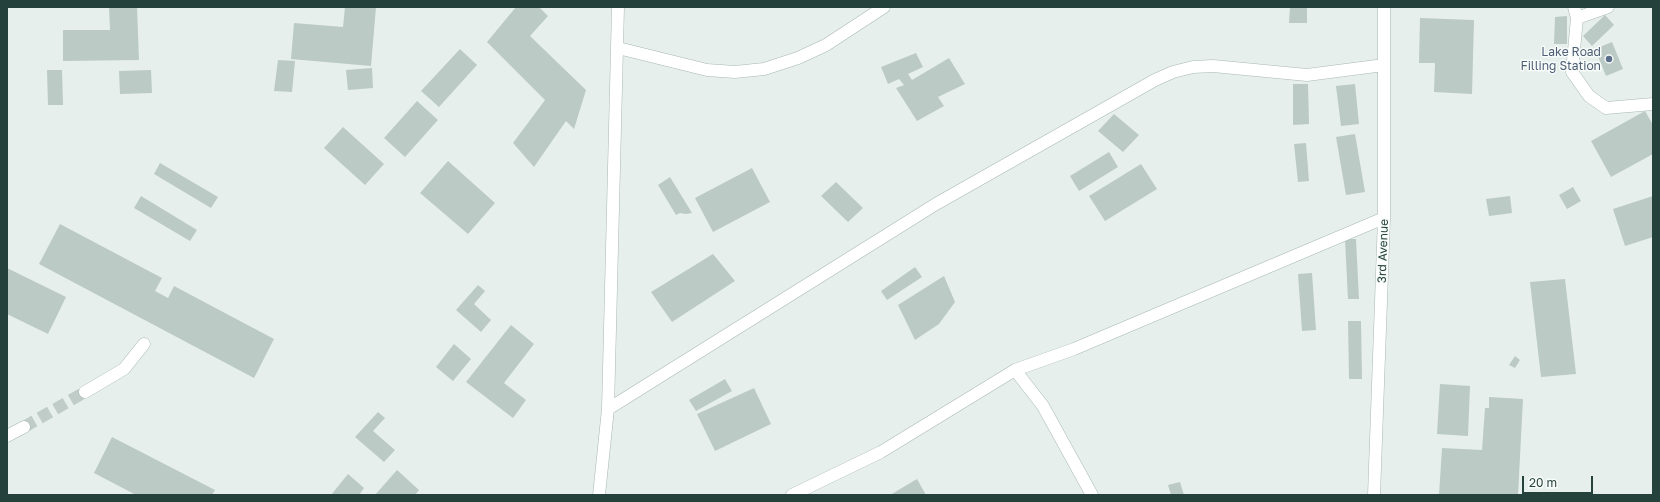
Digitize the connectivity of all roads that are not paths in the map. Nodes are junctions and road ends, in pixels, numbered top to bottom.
1 (618, 7) edge
2 (884, 7) edge
3 (1384, 7) edge
4 (1608, 7) edge
5 (1576, 12) edge
6 (618, 48) junction
7 (1384, 65) junction
8 (1653, 104) edge
9 (1384, 218) junction
10 (144, 344) dead end
11 (1015, 370) junction
12 (85, 392) tunnel mouth
13 (608, 409) junction
14 (24, 427) tunnel mouth
15 (7, 436) edge
16 (599, 495) edge
17 (792, 495) edge
18 (1092, 495) edge
19 (1374, 495) edge

1 - 6 street
2 - 6 street
3 - 7 street, 3rd Avenue
4 - 5 street
5 - 8 street
6 - 13 street
7 - 9 street, 3rd Avenue
7 - 13 street
9 - 11 street
9 - 19 street, 3rd Avenue
10 - 12 street
11 - 17 street
11 - 18 street
13 - 16 street
14 - 15 street

